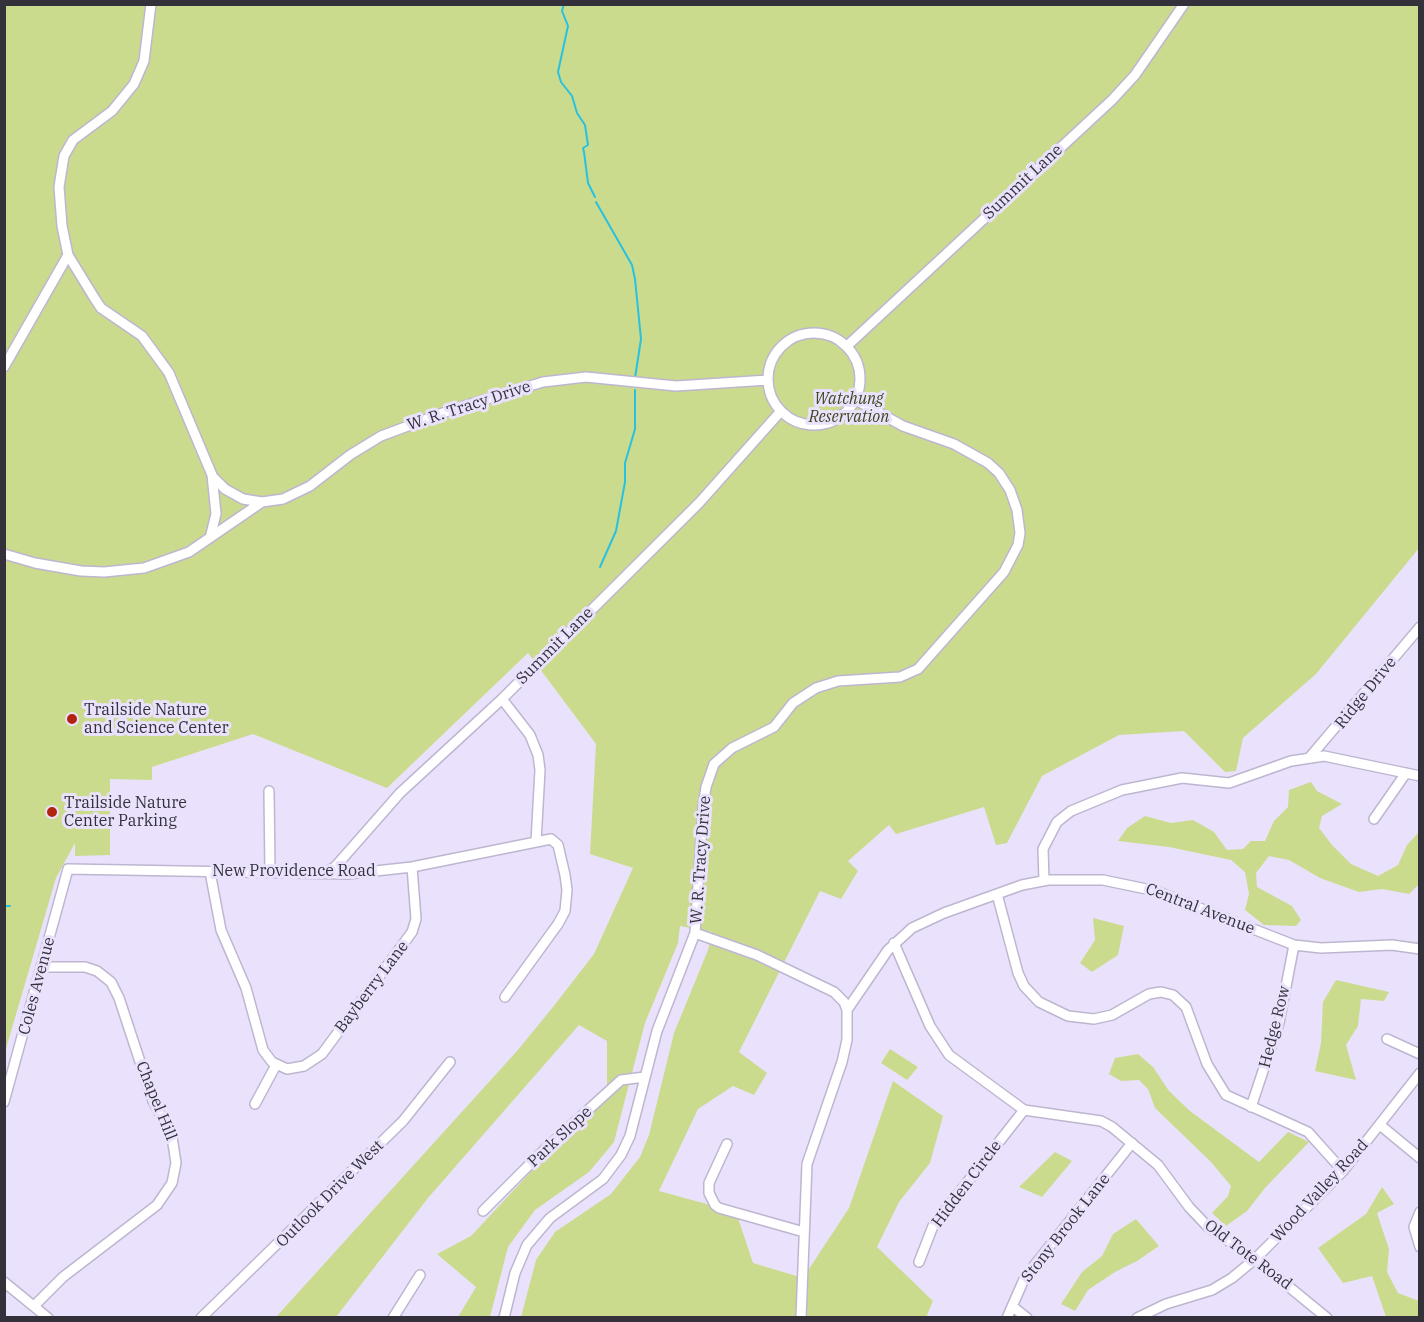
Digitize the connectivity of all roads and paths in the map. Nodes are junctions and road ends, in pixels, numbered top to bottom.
1 (151, 4) edge
2 (1184, 4) edge
3 (68, 255) junction
4 (847, 346) junction
5 (4, 367) edge
6 (768, 380) junction
7 (856, 400) junction
8 (781, 411) junction
9 (212, 475) junction
10 (262, 502) junction
11 (210, 538) junction
12 (4, 554) edge
13 (1419, 627) edge
14 (502, 699) junction
15 (1310, 757) junction
16 (1406, 773) junction
17 (1419, 776) edge
18 (269, 791) dead end
19 (1374, 819) dead end
20 (536, 842) junction
21 (412, 867) junction
22 (68, 869) joint
23 (210, 872) junction
24 (270, 872) junction
25 (323, 873) junction
26 (1044, 881) junction
27 (998, 894) junction
28 (695, 933) junction
29 (894, 943) junction
30 (1294, 945) junction
31 (1419, 949) edge
32 (43, 968) junction
33 (505, 997) dead end
34 (847, 1010) junction
35 (1387, 1039) dead end
36 (1419, 1054) edge
37 (450, 1062) dead end
38 (276, 1065) junction
39 (1419, 1073) edge
40 (645, 1077) junction
41 (4, 1102) edge
42 (255, 1104) dead end
43 (1251, 1107) junction
44 (1023, 1110) junction
45 (1380, 1125) junction
46 (1132, 1143) junction
47 (728, 1144) dead end
48 (1419, 1158) edge
49 (1343, 1171) junction
50 (483, 1211) dead end
51 (1419, 1212) edge
52 (804, 1232) junction
53 (1419, 1246) edge
54 (1255, 1259) junction
55 (919, 1262) dead end
56 (420, 1275) dead end
57 (4, 1282) edge
58 (34, 1306) junction
59 (1012, 1306) junction
60 (48, 1317) edge
61 (201, 1317) edge
62 (393, 1317) edge
63 (504, 1317) edge
64 (801, 1317) edge
65 (1007, 1317) edge
66 (1027, 1317) edge
67 (1137, 1317) edge
68 (1327, 1317) edge

1 - 3 street, W. R. Tracy Drive
2 - 4 street, Summit Lane
3 - 5 street
3 - 9 street, W. R. Tracy Drive
4 - 6 street
4 - 7 street
6 - 8 street
6 - 10 street, W. R. Tracy Drive
7 - 8 street
7 - 28 street, W. R. Tracy Drive
8 - 14 street, Summit Lane
9 - 10 street, W. R. Tracy Drive
9 - 11 street, W. R. Tracy Drive
10 - 11 street, W. R. Tracy Drive
11 - 12 street, W. R. Tracy Drive
13 - 15 street, Ridge Drive
14 - 20 street
14 - 25 street, Summit Lane
15 - 16 street
15 - 26 street
16 - 17 street
16 - 19 street
18 - 24 street
20 - 21 street, New Providence Road
20 - 33 street, New Providence Road
21 - 25 street, New Providence Road
21 - 38 street, Bayberry Lane
22 - 23 street, New Providence Road
22 - 32 street, Coles Avenue
23 - 24 street, New Providence Road
23 - 38 street
24 - 25 street, New Providence Road
26 - 27 street, Central Avenue
26 - 30 street, Central Avenue
27 - 29 street, Central Avenue
27 - 43 street
28 - 34 street
28 - 40 street, W. R. Tracy Drive
29 - 34 street, Central Avenue
29 - 44 street, Old Tote Road
30 - 31 street, Central Avenue
30 - 43 street, Hedge Row
32 - 41 street, Coles Avenue
32 - 58 street, Chapel Hill
34 - 52 street
35 - 36 street
37 - 61 street, Outlook Drive West
38 - 42 street
39 - 45 street, Wood Valley Road
40 - 50 street, Park Slope
40 - 63 street, W. R. Tracy Drive
43 - 49 street
44 - 46 street, Old Tote Road
44 - 55 street, Hidden Circle
45 - 48 street
45 - 49 street, Wood Valley Road
46 - 54 street, Old Tote Road
46 - 59 street, Stony Brook Lane
47 - 52 street
49 - 54 street, Wood Valley Road
51 - 53 street
52 - 64 street
54 - 67 street, Wood Valley Road
54 - 68 street, Old Tote Road
56 - 62 street
57 - 58 street
58 - 60 street
59 - 65 street, Stony Brook Lane
59 - 66 street

